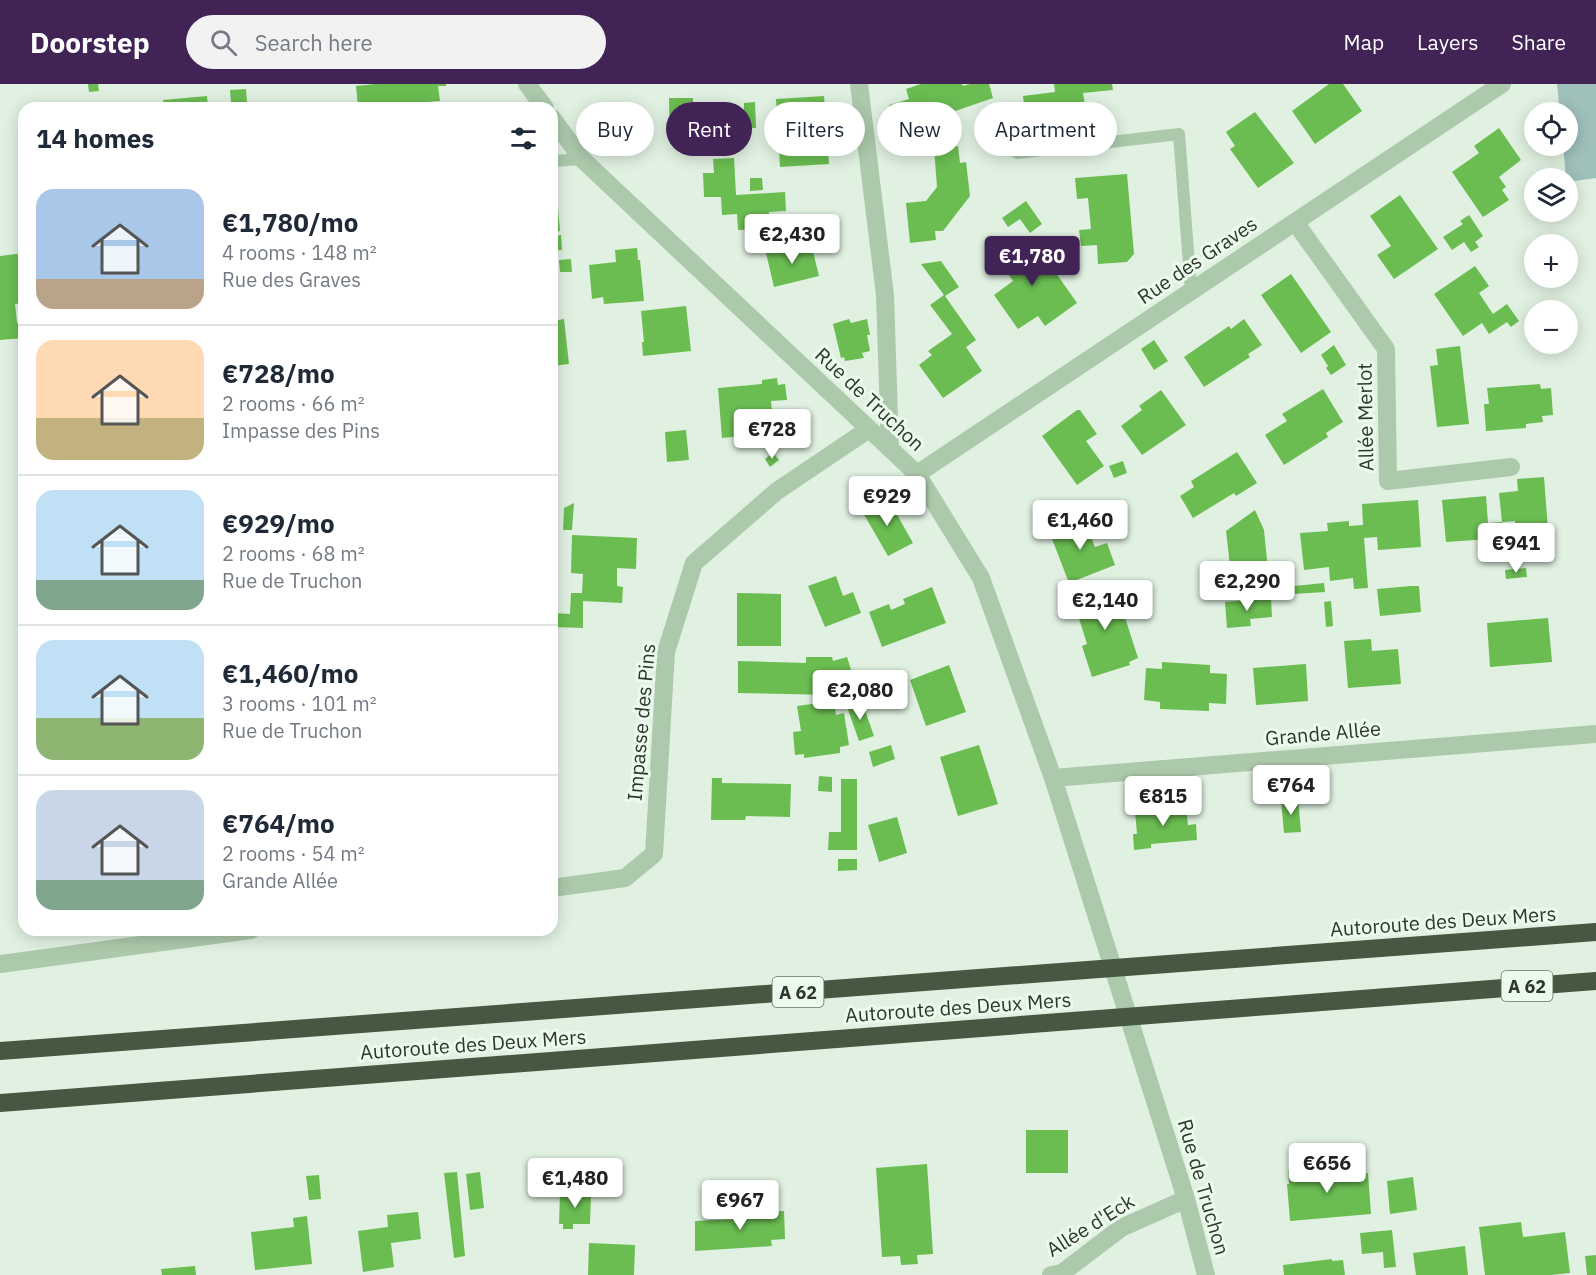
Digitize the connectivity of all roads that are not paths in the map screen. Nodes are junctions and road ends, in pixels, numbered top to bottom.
1 (527, 84) edge
2 (859, 84) edge
3 (1502, 84) edge
4 (540, 102) edge
5 (558, 126) edge
6 (1117, 141) edge
7 (582, 159) junction
8 (558, 161) edge
9 (1295, 222) junction
10 (1191, 291) junction
11 (869, 429) junction
12 (890, 448) junction
13 (1511, 467) dead end
14 (917, 474) junction
15 (1596, 734) edge
16 (1053, 778) junction
17 (558, 887) edge
18 (1596, 932) edge
19 (207, 936) edge
20 (0, 964) edge
21 (1596, 981) edge
22 (0, 1051) edge
23 (0, 1103) edge
24 (1186, 1198) junction
25 (1051, 1275) edge
26 (1206, 1275) edge

1 - 4 street
2 - 12 street
3 - 9 street, Rue des Graves
5 - 7 street, Rue de Truchon
6 - 10 lane
7 - 8 lane
7 - 11 street, Rue de Truchon
9 - 10 street, Rue des Graves
9 - 13 street, Allée Merlot
10 - 14 street, Rue des Graves
11 - 12 street, Rue de Truchon
11 - 17 street, Impasse des Pins
12 - 14 street, Rue de Truchon
14 - 16 street, Rue de Truchon
15 - 16 street, Grande Allée
16 - 24 street, Rue de Truchon
18 - 22 highway, Autoroute des Deux Mers / A 62
19 - 20 street
21 - 23 highway, Autoroute des Deux Mers / A 62
24 - 25 street, Allée d'Eck
24 - 26 street, Rue de Truchon

